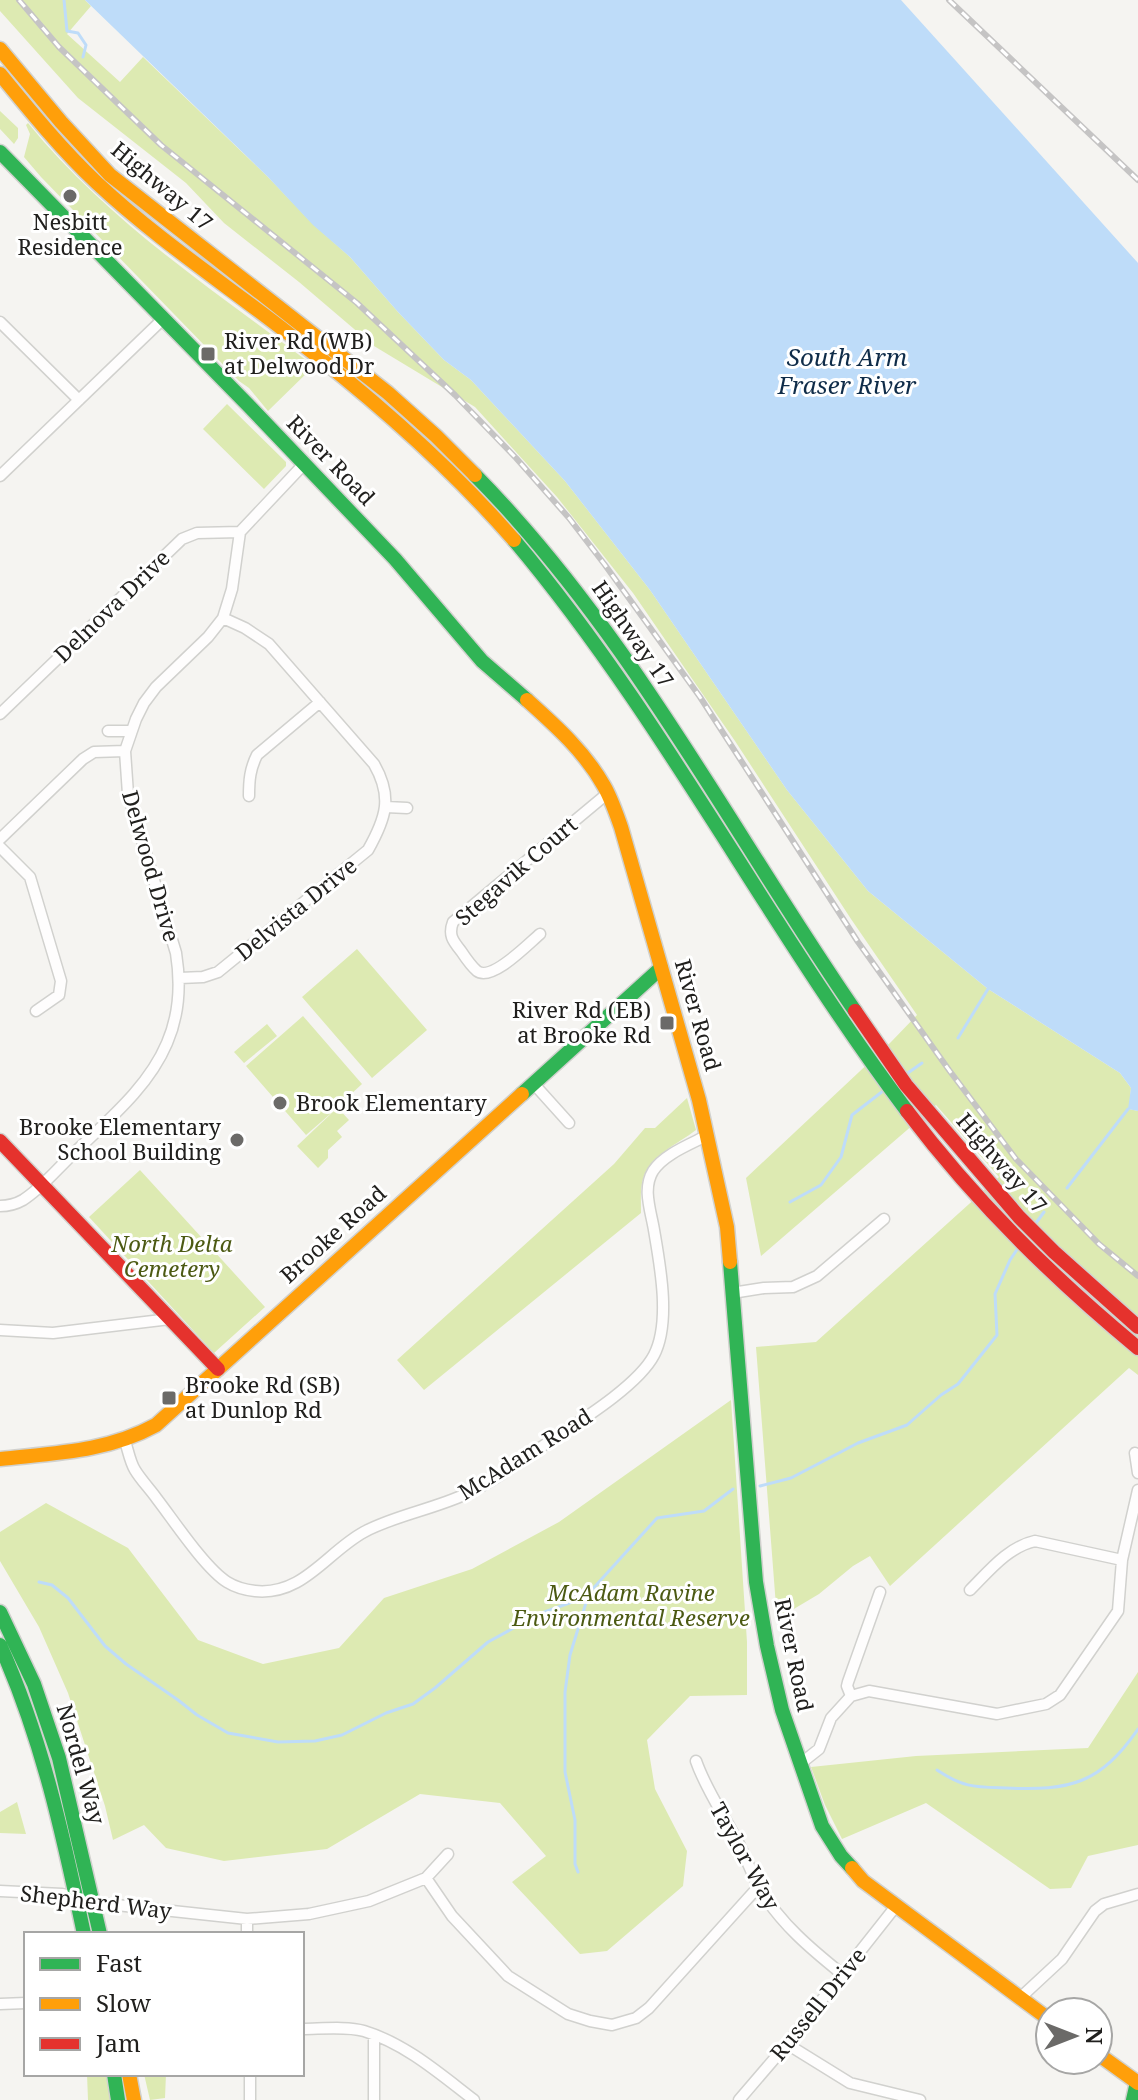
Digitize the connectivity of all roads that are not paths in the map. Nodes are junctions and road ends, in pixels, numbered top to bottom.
1 (0, 49) edge
2 (1, 75) edge
3 (0, 152) edge
4 (163, 319) junction
5 (0, 322) edge
6 (79, 400) junction
7 (304, 464) junction
8 (0, 476) edge
9 (240, 532) junction
10 (223, 618) junction
11 (320, 702) junction
12 (0, 714) edge
13 (108, 731) dead end
14 (132, 731) junction
15 (125, 751) junction
16 (608, 793) junction
17 (249, 796) dead end
18 (386, 807) junction
19 (407, 808) dead end
20 (0, 839) edge
21 (0, 847) edge
22 (540, 934) dead end
23 (661, 968) junction
24 (180, 978) junction
25 (36, 1011) dead end
26 (533, 1083) junction
27 (569, 1123) dead end
28 (708, 1135) junction
29 (0, 1141) edge
30 (42, 1185) junction
31 (0, 1206) edge
32 (884, 1219) dead end
33 (732, 1293) junction
34 (170, 1319) junction
35 (1138, 1327) edge
36 (0, 1330) edge
37 (1138, 1348) edge
38 (218, 1369) junction
39 (125, 1441) junction
40 (1135, 1453) dead end
41 (0, 1459) edge
42 (1138, 1473) edge
43 (1138, 1490) edge
44 (1122, 1560) junction
45 (970, 1590) dead end
46 (880, 1592) dead end
47 (0, 1612) edge
48 (0, 1645) edge
49 (851, 1696) junction
50 (696, 1761) dead end
51 (800, 1764) junction
52 (448, 1854) dead end
53 (426, 1878) junction
54 (759, 1886) junction
55 (0, 1891) edge
56 (1138, 1894) edge
57 (84, 1899) junction
58 (896, 1906) junction
59 (247, 1919) junction
60 (84, 1932) edge
61 (99, 1932) edge
62 (247, 1932) edge
63 (842, 1974) junction
64 (1020, 1998) junction
65 (24, 2003) edge
66 (0, 2004) edge
67 (1034, 2008) edge
68 (304, 2029) edge
69 (374, 2035) junction
70 (787, 2044) junction
71 (1114, 2066) edge
72 (114, 2076) edge
73 (129, 2076) edge
74 (250, 2076) edge
75 (1137, 2083) edge
76 (118, 2100) edge
77 (134, 2100) edge
78 (250, 2100) edge
79 (374, 2100) edge
80 (474, 2100) edge
81 (739, 2100) edge
82 (920, 2100) edge
83 (1133, 2100) edge

1 - 35 main road, Highway 17
2 - 37 main road, Highway 17
3 - 4 main road, River Road
4 - 6 street
4 - 7 main road, River Road
5 - 6 street
6 - 8 street
7 - 9 street
7 - 16 main road, River Road
9 - 10 street, Delwood Drive
9 - 12 street, Delnova Drive
10 - 11 street
10 - 14 street, Delwood Drive
11 - 17 street
11 - 18 street
13 - 14 street
14 - 15 street, Delwood Drive
15 - 20 street
15 - 24 street, Delwood Drive
16 - 22 street, Stegavik Court
16 - 23 main road, River Road
18 - 19 street
18 - 24 street, Delvista Drive
21 - 25 street
23 - 26 main road, Brooke Road
23 - 28 main road, River Road
24 - 30 street, Delwood Drive
26 - 27 street
26 - 38 main road, Brooke Road
28 - 33 main road, River Road
28 - 39 street, McAdam Road
29 - 30 main road
30 - 31 street, Delwood Drive
30 - 34 main road
32 - 33 street
33 - 51 main road, River Road
34 - 36 street
34 - 38 main road
38 - 39 main road, Brooke Road
39 - 41 main road, Brooke Road
40 - 42 street
43 - 44 street
44 - 45 street
44 - 49 street
46 - 49 street
47 - 57 main road, Nordel Way
48 - 57 main road, Nordel Way
49 - 51 street
50 - 54 street, Taylor Way
51 - 58 main road, River Road
52 - 53 street, Shepherd Way
53 - 54 street
53 - 59 street, Shepherd Way
54 - 63 street, Taylor Way
55 - 57 street, Shepherd Way
56 - 64 street
57 - 59 street, Shepherd Way
57 - 60 main road, Nordel Way
57 - 61 main road, Nordel Way
58 - 63 street, Russell Drive
58 - 64 main road, River Road
59 - 62 street
63 - 70 street, Russell Drive
64 - 67 main road, River Road
65 - 66 street
68 - 69 street
69 - 79 street
69 - 80 street
70 - 81 street, Russell Drive
70 - 82 street
71 - 75 main road
72 - 76 main road
73 - 77 main road
74 - 78 street
75 - 83 main road

